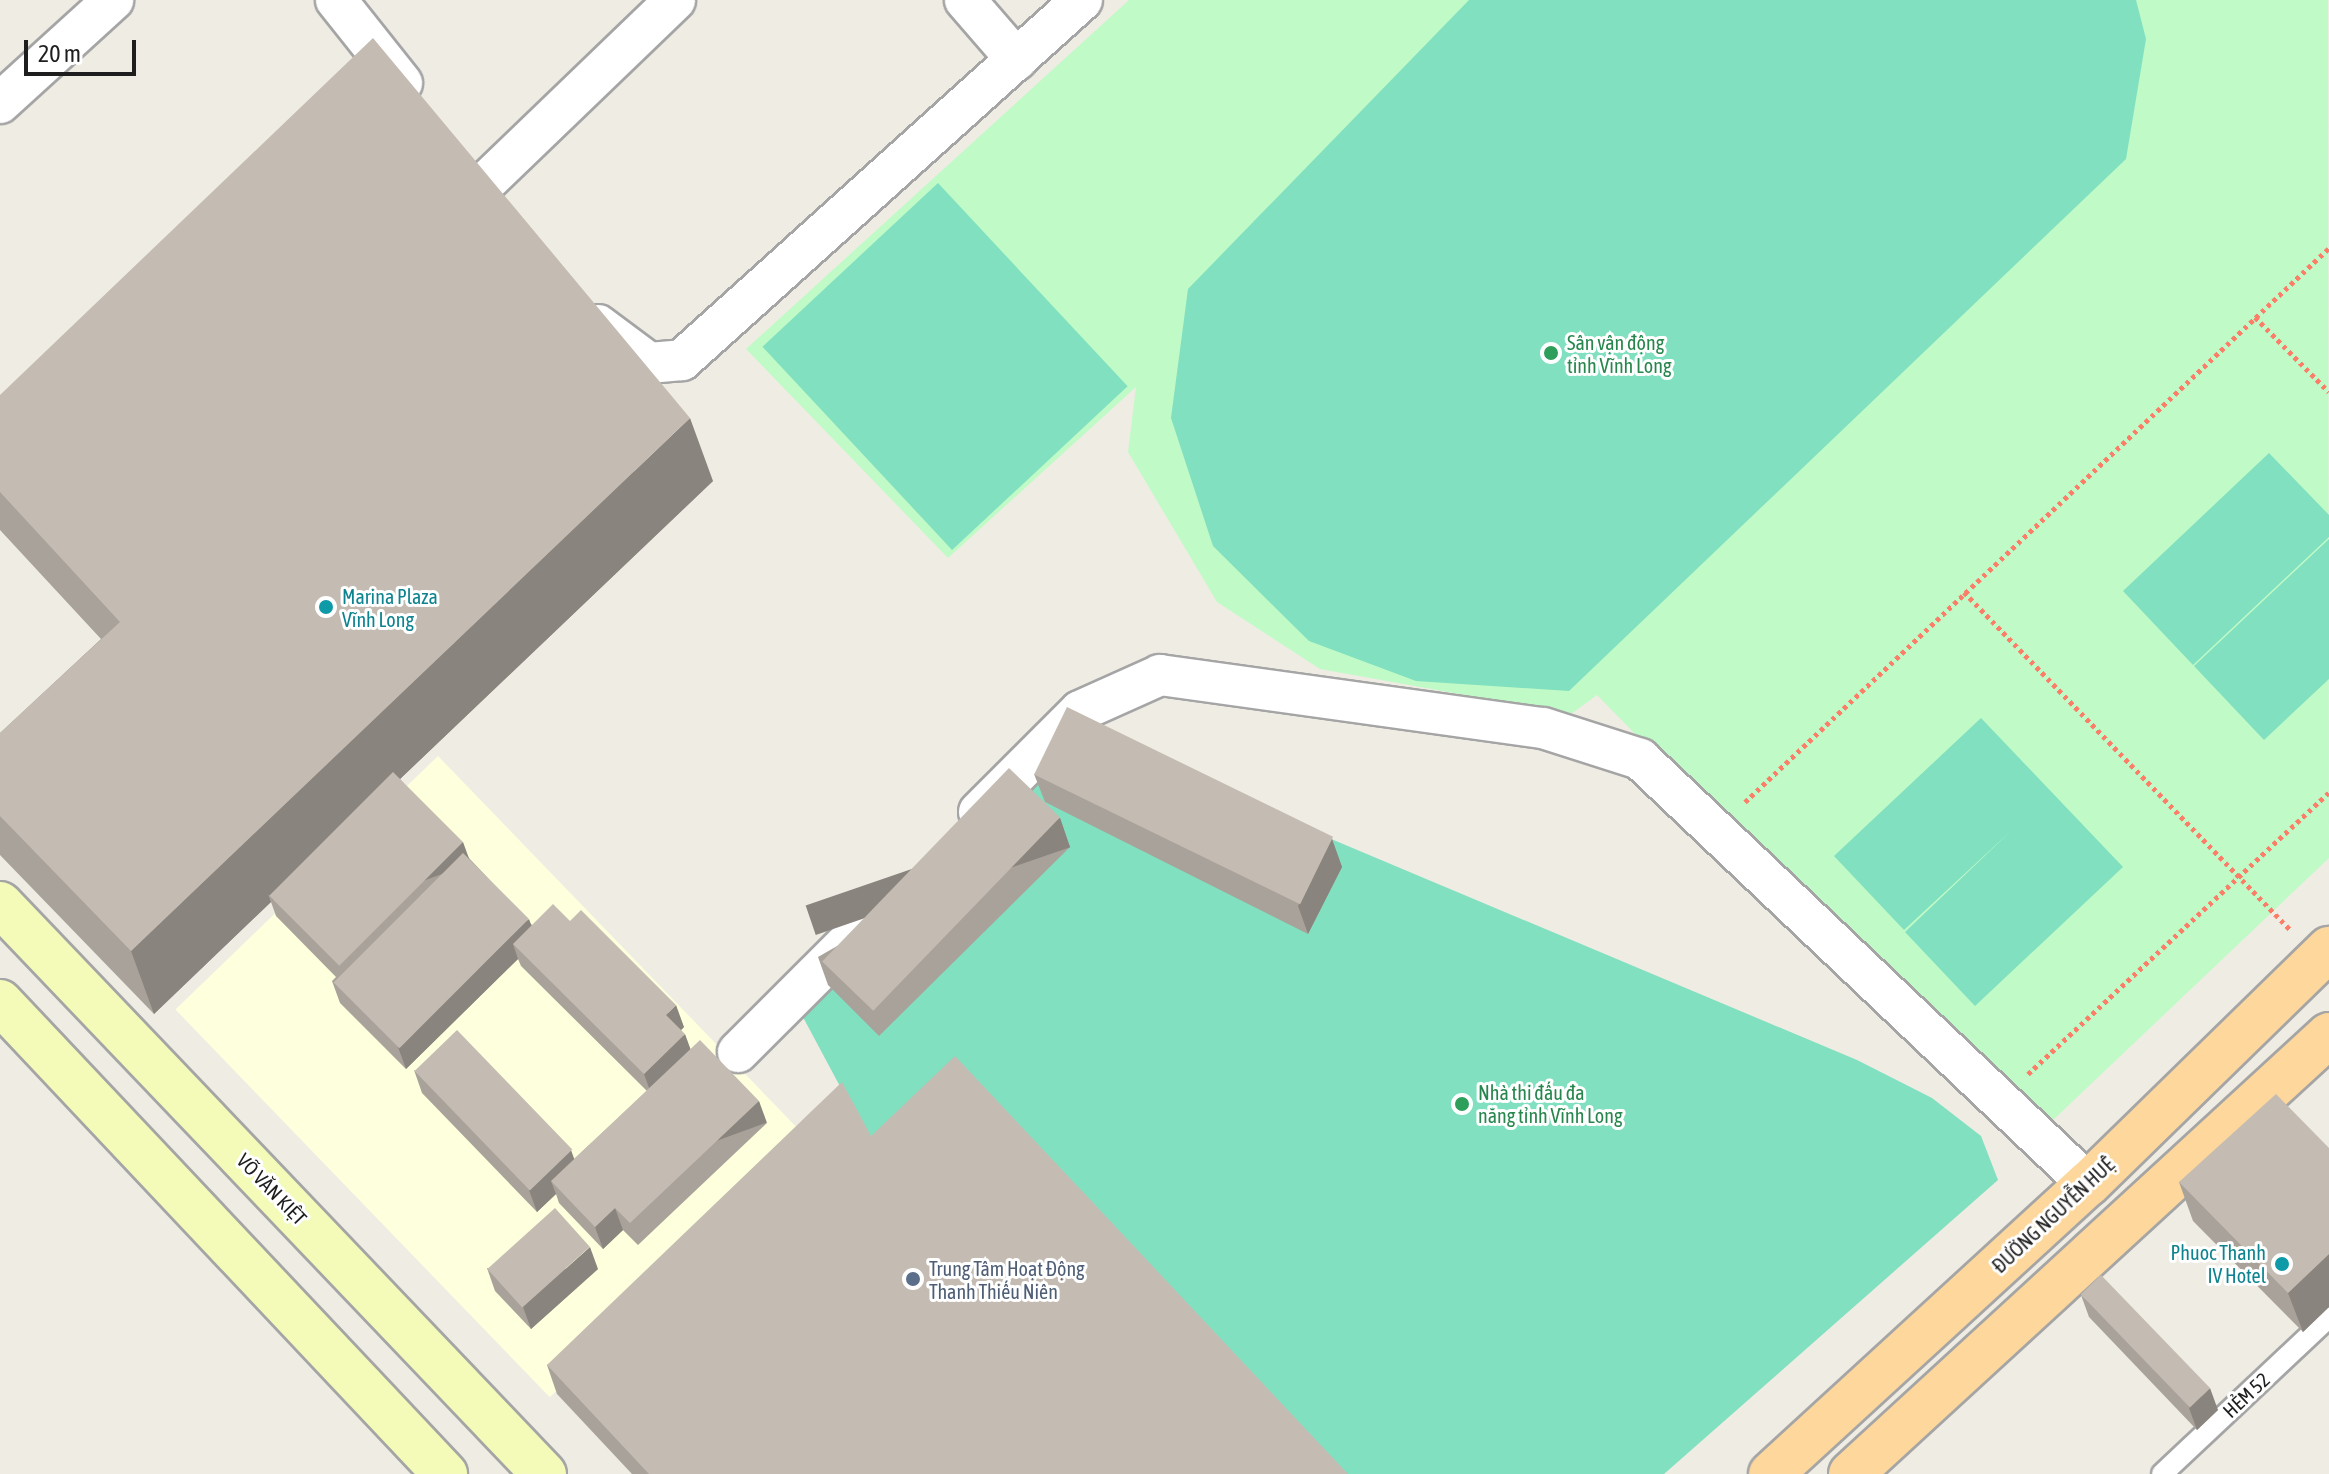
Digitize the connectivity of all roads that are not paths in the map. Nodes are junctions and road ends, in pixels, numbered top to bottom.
1 (113, 0) edge
2 (336, 0) edge
3 (675, 0) edge
4 (965, 0) edge
5 (1082, 0) edge
6 (1017, 60) junction
7 (0, 103) edge
8 (425, 111) edge
9 (454, 147) edge
10 (484, 184) junction
11 (512, 219) edge
12 (577, 300) edge
13 (948, 843) edge
14 (893, 898) edge
15 (0, 904) edge
16 (2326, 960) edge
17 (0, 1002) edge
18 (2329, 1035) edge
19 (738, 1052) dead end
20 (2088, 1184) junction
21 (2329, 1317) edge
22 (445, 1474) edge
23 (544, 1474) edge
24 (1771, 1474) edge
25 (1851, 1474) edge
26 (2162, 1474) edge

1 - 7 street
2 - 8 street
3 - 10 street
4 - 6 street
5 - 6 street
6 - 12 street
9 - 10 street
10 - 11 street
13 - 20 street
14 - 19 street
15 - 23 main road, VÕ VĂN KIỆT
16 - 20 main road, ĐƯỜNG NGUYỄN HUỆ
17 - 22 main road
18 - 25 main road
20 - 24 main road, ĐƯỜNG NGUYỄN HUỆ
21 - 26 lane, HẺM 52

